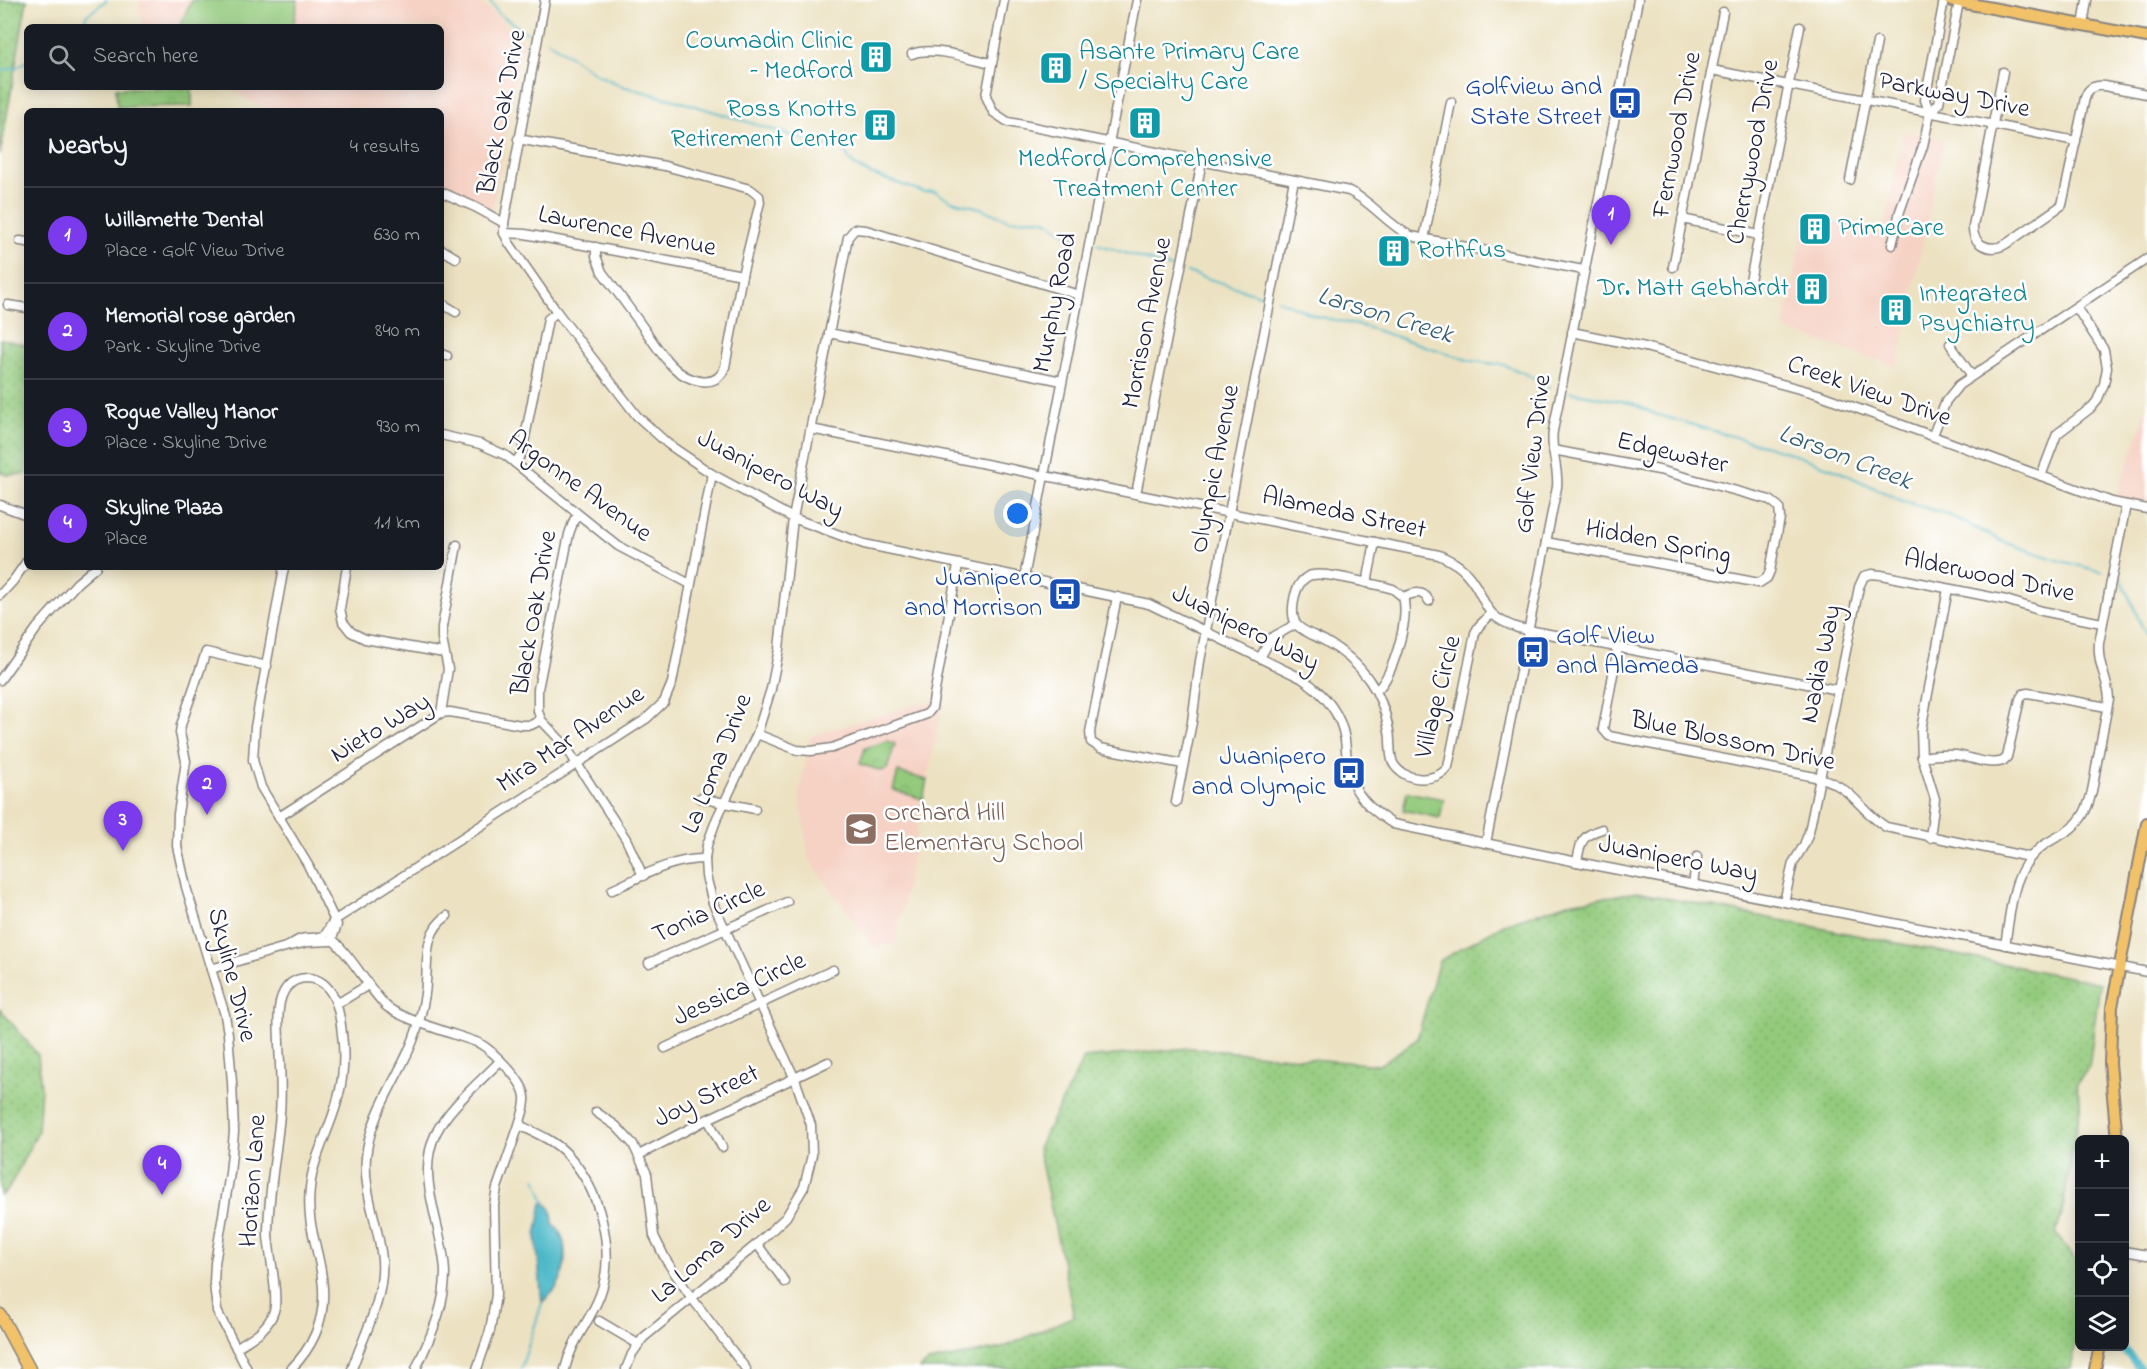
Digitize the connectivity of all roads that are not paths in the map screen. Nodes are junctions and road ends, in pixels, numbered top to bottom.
1 (545, 0) edge
2 (1004, 0) edge
3 (1137, 0) edge
4 (1638, 0) edge
5 (1944, 0) edge
6 (2087, 0) edge
7 (1954, 1) edge
8 (1724, 12) dead end
9 (2083, 26) junction
10 (1800, 27) dead end
11 (2147, 37) edge
12 (1877, 42) dead end
13 (912, 54) dead end
14 (991, 63) junction
15 (1712, 70) junction
16 (2003, 72) dead end
17 (1789, 85) junction
18 (2147, 94) edge
19 (1866, 100) junction
20 (1450, 102) dead end
21 (1930, 113) junction
22 (1993, 125) junction
23 (518, 139) junction
24 (2076, 141) junction
25 (1108, 142) junction
26 (1202, 161) junction
27 (1294, 180) junction
28 (1850, 180) dead end
29 (444, 193) edge
30 (1682, 219) junction
31 (504, 223) junction
32 (504, 233) junction
33 (1759, 235) junction
34 (1424, 239) junction
35 (1892, 245) dead end
36 (596, 248) junction
37 (444, 251) edge
38 (456, 258) dead end
39 (2147, 259) edge
40 (1673, 267) dead end
41 (1583, 270) junction
42 (742, 275) junction
43 (1749, 285) dead end
44 (1079, 295) junction
45 (8, 305) dead end
46 (444, 305) edge
47 (2076, 307) junction
48 (24, 308) edge
49 (456, 312) dead end
50 (557, 312) junction
51 (1572, 332) junction
52 (829, 333) junction
53 (1950, 344) dead end
54 (1972, 376) junction
55 (1062, 381) junction
56 (811, 429) junction
57 (1933, 435) junction
58 (444, 436) edge
59 (1553, 450) junction
60 (515, 463) junction
61 (712, 474) junction
62 (1044, 476) junction
63 (2041, 476) junction
64 (1136, 494) junction
65 (2126, 505) junction
66 (0, 506) edge
67 (2147, 509) edge
68 (1228, 512) junction
69 (24, 514) edge
70 (579, 516) junction
71 (793, 518) junction
72 (1375, 542) junction
73 (1545, 542) junction
74 (457, 545) dead end
75 (958, 565) junction
76 (24, 566) edge
77 (92, 570) edge
78 (283, 570) edge
79 (346, 570) edge
80 (1866, 575) joint
81 (1024, 578) junction
82 (1763, 582) joint
83 (1366, 583) junction
84 (690, 584) junction
85 (1948, 589) junction
86 (0, 596) edge
87 (1117, 597) junction
88 (1403, 597) junction
89 (1429, 601) dead end
90 (1491, 614) junction
91 (2102, 623) junction
92 (1296, 624) junction
93 (1528, 630) junction
94 (1206, 631) junction
95 (1618, 647) junction
96 (444, 653) junction
97 (1260, 658) junction
98 (267, 666) junction
99 (0, 680) edge
100 (1838, 690) junction
101 (1376, 691) junction
102 (2107, 707) junction
103 (441, 713) junction
104 (541, 720) junction
105 (757, 734) junction
106 (1922, 757) junction
107 (576, 763) junction
108 (1183, 764) junction
109 (1820, 778) junction
110 (700, 798) dead end
111 (1176, 802) dead end
112 (724, 803) junction
113 (755, 809) dead end
114 (279, 817) junction
115 (2147, 823) edge
116 (1602, 829) dead end
117 (1930, 838) junction
118 (1486, 843) junction
119 (1697, 857) dead end
120 (2029, 857) junction
121 (705, 859) junction
122 (1577, 862) junction
123 (643, 876) junction
124 (1693, 885) junction
125 (612, 890) dead end
126 (787, 902) dead end
127 (1784, 902) junction
128 (447, 916) dead end
129 (335, 920) junction
130 (725, 929) junction
131 (333, 940) junction
132 (2005, 945) junction
133 (289, 946) junction
134 (649, 963) dead end
135 (2118, 966) junction
136 (211, 969) junction
137 (833, 970) dead end
138 (2147, 972) edge
139 (368, 985) junction
140 (760, 1003) junction
141 (337, 1004) junction
142 (420, 1021) junction
143 (665, 1048) dead end
144 (500, 1061) junction
145 (828, 1062) dead end
146 (795, 1078) junction
147 (597, 1112) dead end
148 (708, 1119) junction
149 (519, 1125) junction
150 (2117, 1135) edge
151 (722, 1147) dead end
152 (639, 1155) junction
153 (757, 1245) junction
154 (2129, 1252) edge
155 (2147, 1255) edge
156 (785, 1282) dead end
157 (691, 1297) junction
158 (0, 1315) edge
159 (599, 1321) dead end
160 (638, 1344) junction
161 (236, 1348) junction
162 (2099, 1351) edge
163 (30, 1369) edge
164 (247, 1369) edge
165 (291, 1369) edge
166 (352, 1369) edge
167 (416, 1369) edge
168 (477, 1369) edge
169 (565, 1369) edge
170 (626, 1369) edge
171 (746, 1369) edge
172 (2095, 1369) edge

1 - 23 street, Black Oak Drive
2 - 14 street
3 - 25 street, Murphy Road
4 - 41 street, Golf View Drive
5 - 21 street
6 - 9 street
7 - 9 main road
7 - 21 street
8 - 15 street, Fernwood Drive
9 - 11 main road
10 - 17 street, Cherrywood Drive
12 - 19 street
13 - 14 street
14 - 25 street
15 - 17 street, Parkway Drive
15 - 30 street, Fernwood Drive
16 - 22 street
17 - 19 street, Parkway Drive
17 - 33 street, Cherrywood Drive
18 - 24 street
19 - 21 street, Parkway Drive
19 - 28 street
20 - 34 street
21 - 22 street, Parkway Drive
21 - 35 street
22 - 24 street, Parkway Drive
22 - 24 street
23 - 31 street, Black Oak Drive
23 - 42 street
25 - 26 street
25 - 44 street, Murphy Road
26 - 27 street
26 - 64 street, Morrison Avenue
27 - 34 street
27 - 68 street, Olympic Avenue
29 - 31 street
30 - 33 street
30 - 40 street, Fernwood Drive
31 - 32 street, Black Oak Drive
32 - 36 street, Lawrence Avenue
32 - 50 street, Juanipero Way
33 - 43 street, Cherrywood Drive
34 - 41 street
36 - 42 street, Lawrence Avenue
36 - 42 street
37 - 38 street
39 - 47 street
41 - 51 street, Golf View Drive
44 - 52 street, La Loma Drive
44 - 55 street, Murphy Road
45 - 48 street
46 - 49 street
47 - 54 street
47 - 63 street
50 - 60 street
50 - 61 street, Juanipero Way
51 - 57 street, Creek View Drive
51 - 59 street, Golf View Drive
52 - 55 street
52 - 56 street, La Loma Drive
53 - 54 street
54 - 57 street
55 - 62 street, Murphy Road
56 - 62 street, Alameda Street
56 - 71 street, La Loma Drive
57 - 63 street, Creek View Drive
58 - 60 street, Argonne Avenue
59 - 73 street, Golf View Drive
59 - 82 street, Edgewater
60 - 70 street, Argonne Avenue
61 - 71 street, Juanipero Way
61 - 84 street, Mira Mar Avenue
62 - 64 street, Alameda Street
62 - 81 street, Murphy Road
63 - 65 street, Creek View Drive
64 - 68 street, Alameda Street
65 - 67 street, Creek View Drive
65 - 91 street
66 - 69 street
68 - 72 street, Alameda Street
68 - 94 street, Olympic Avenue
70 - 84 street, Argonne Avenue
70 - 104 street, Black Oak Drive
71 - 75 street, Juanipero Way
71 - 105 street, La Loma Drive
72 - 83 street
72 - 90 street, Alameda Street
73 - 82 street, Hidden Spring
73 - 93 street, Golf View Drive
74 - 96 street
75 - 81 street, Juanipero Way
75 - 105 street
76 - 86 street
77 - 99 street
78 - 98 street
79 - 96 street
80 - 85 street, Alderwood Drive
80 - 100 street, Nadia Way
81 - 87 street, Juanipero Way
83 - 88 street
83 - 92 street
84 - 107 street, Mira Mar Avenue
85 - 91 street, Alderwood Drive
85 - 106 street
87 - 94 street, Juanipero Way
87 - 108 street
88 - 89 street
88 - 101 street, Village Circle
90 - 93 street
90 - 101 street, Village Circle
91 - 102 street
92 - 97 street
92 - 101 street, Village Circle
93 - 95 street
93 - 118 street, Golf View Drive
94 - 97 street, Juanipero Way
94 - 108 street, Olympic Avenue
95 - 100 street
95 - 109 street, Blue Blossom Drive
96 - 103 street
97 - 118 street, Juanipero Way
98 - 114 street
98 - 136 street, Skyline Drive
100 - 109 street, Nadia Way
102 - 106 street
102 - 120 street
103 - 104 street, Nieto Way
103 - 114 street, Nieto Way
104 - 107 street
105 - 112 street, La Loma Drive
106 - 117 street
107 - 123 street
107 - 129 street, Mira Mar Avenue
108 - 111 street, Olympic Avenue
109 - 117 street, Blue Blossom Drive
109 - 127 street, Nadia Way
110 - 112 street
112 - 113 street
112 - 121 street, La Loma Drive
114 - 129 street
115 - 135 main road
116 - 122 street
117 - 120 street, Blue Blossom Drive
118 - 122 street, Juanipero Way
119 - 124 street
120 - 132 street
121 - 123 street
121 - 130 street, La Loma Drive
122 - 124 street, Juanipero Way
123 - 125 street
124 - 127 street, Juanipero Way
126 - 130 street, Tonia Circle
127 - 132 street, Juanipero Way
128 - 142 street
129 - 131 street
129 - 133 street, Mira Mar Avenue
130 - 134 street, Tonia Circle
130 - 140 street, La Loma Drive
131 - 133 street, Mira Mar Avenue
131 - 139 street
132 - 135 street, Juanipero Way
133 - 136 street, Mira Mar Avenue
135 - 138 street, Juanipero Way
135 - 150 main road
136 - 161 street, Skyline Drive
137 - 140 street, Jessica Circle
139 - 141 street
139 - 142 street
140 - 143 street, Jessica Circle
140 - 146 street, La Loma Drive
141 - 161 street, Horizon Lane
141 - 165 street
142 - 144 street
142 - 166 street
144 - 149 street
144 - 167 street
145 - 146 street, Joy Street
146 - 148 street, Joy Street
146 - 153 street, La Loma Drive
147 - 152 street
148 - 151 street
148 - 152 street, Joy Street
149 - 168 street
149 - 169 street
152 - 157 street
153 - 156 street
153 - 157 street, La Loma Drive
154 - 155 street
157 - 160 street, La Loma Drive
157 - 171 street
158 - 163 highway
159 - 160 street
160 - 170 street, La Loma Drive
161 - 164 street, Skyline Drive
162 - 172 main road

